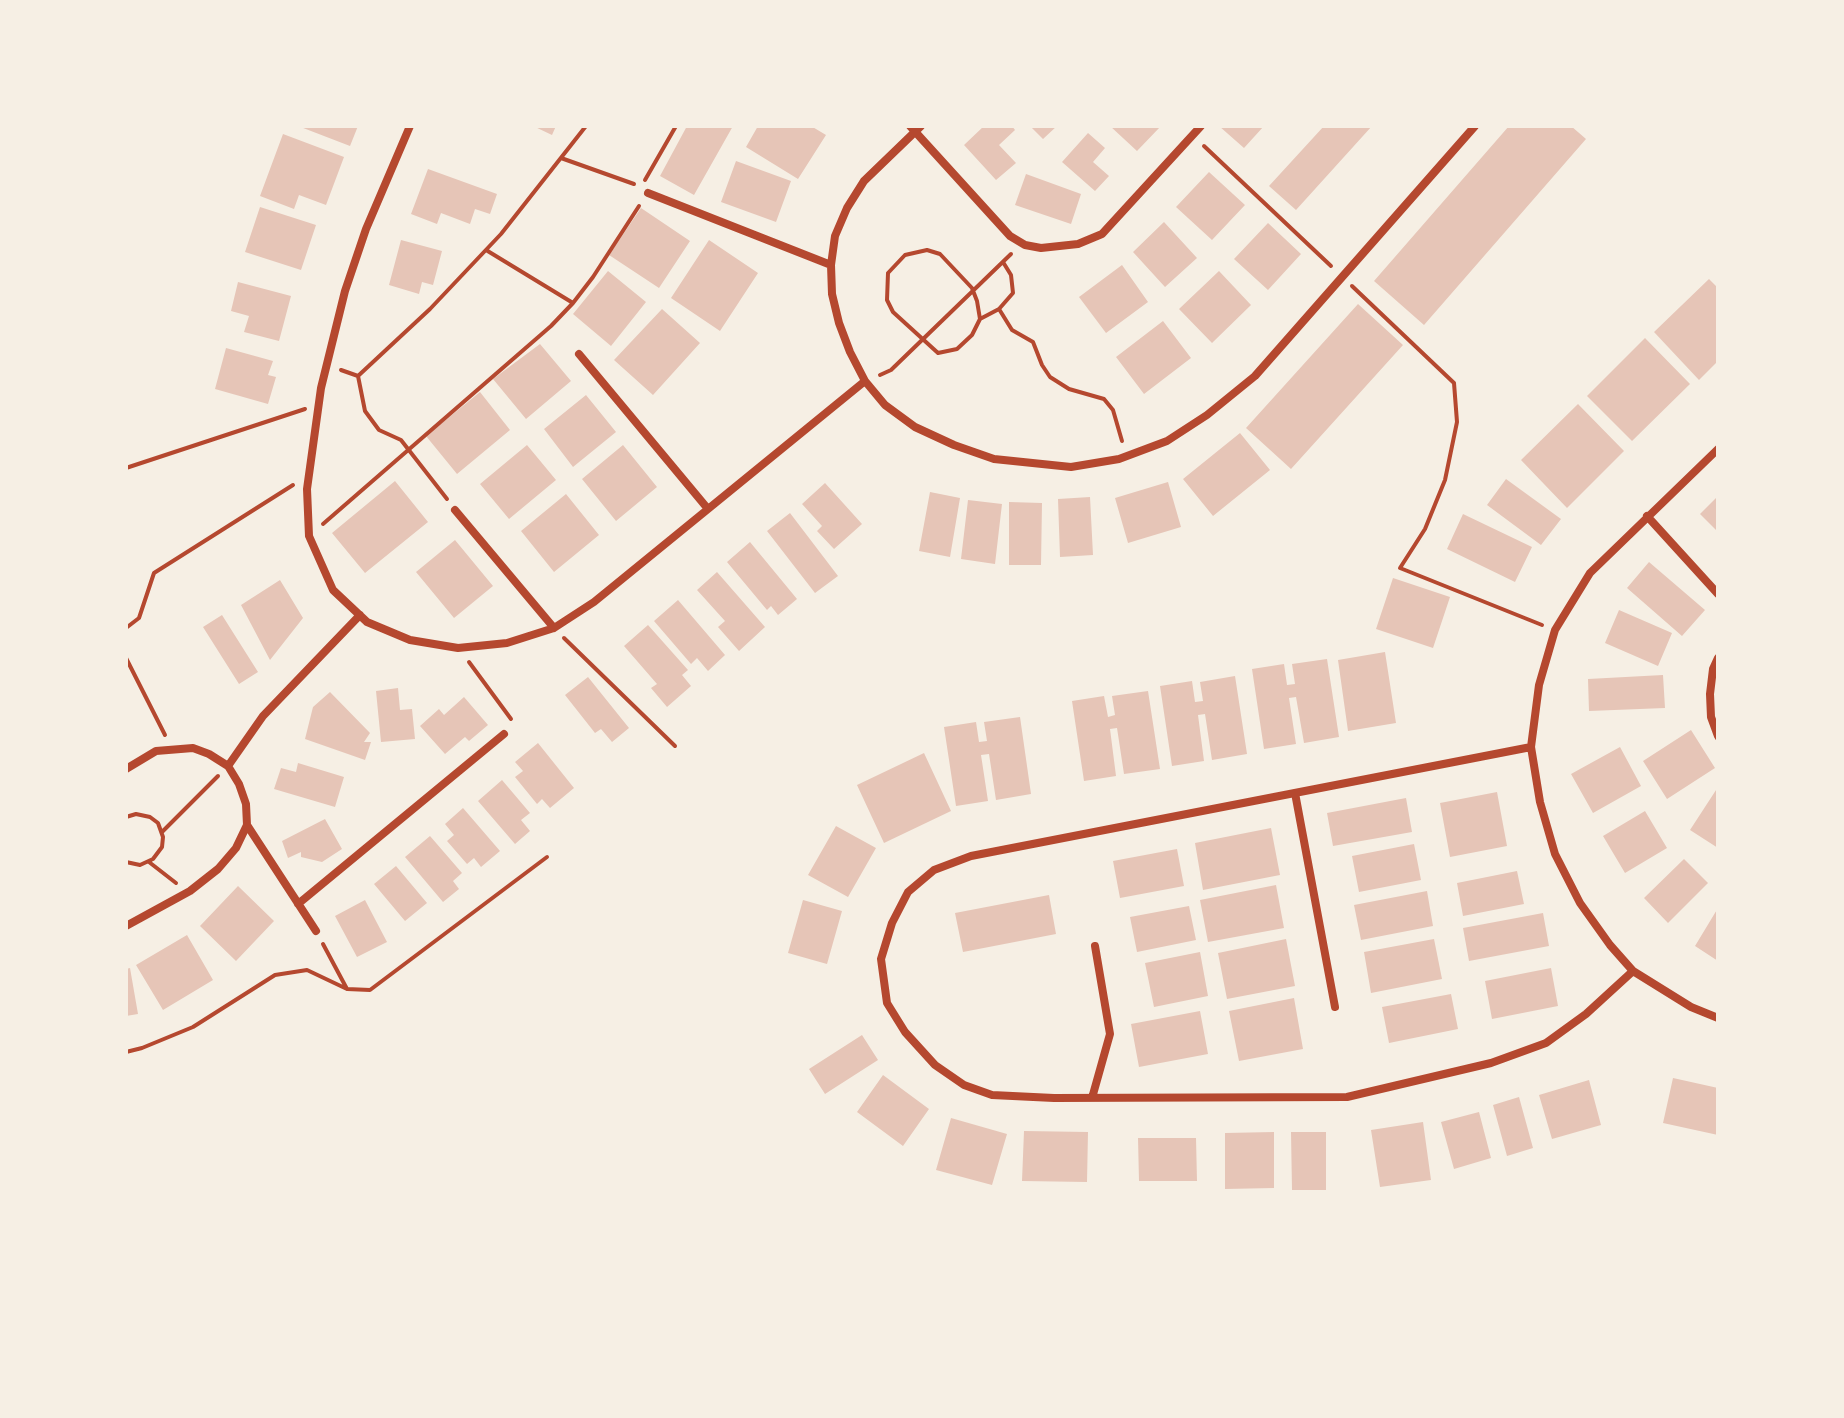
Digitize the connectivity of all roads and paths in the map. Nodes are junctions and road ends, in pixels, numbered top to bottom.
1 (410, 126) edge
2 (586, 126) edge
3 (676, 126) edge
4 (1201, 126) edge
5 (1475, 126) edge
6 (915, 128) edge
7 (1193, 135) junction
8 (561, 158) junction
9 (648, 193) joint
10 (1021, 243) junction
11 (486, 250) junction
12 (1003, 262) junction
13 (831, 265) junction
14 (1342, 277) junction
15 (973, 292) junction
16 (573, 303) junction
17 (999, 309) junction
18 (980, 319) junction
19 (923, 339) junction
20 (579, 354) dead end
21 (326, 364) junction
22 (358, 376) junction
23 (865, 381) junction
24 (318, 405) junction
25 (408, 449) junction
26 (1718, 449) edge
27 (1125, 456) junction
28 (126, 468) edge
29 (309, 475) junction
30 (708, 509) junction
31 (455, 510) joint
32 (1647, 516) junction
33 (309, 536) junction
34 (1718, 594) edge
35 (360, 615) junction
36 (126, 628) edge
37 (554, 628) junction
38 (1555, 630) junction
39 (458, 648) junction
40 (126, 658) edge
41 (1718, 658) edge
42 (504, 734) joint
43 (1718, 736) edge
44 (675, 746) dead end
45 (1531, 747) junction
46 (172, 750) junction
47 (228, 766) junction
48 (126, 769) edge
49 (1295, 793) junction
50 (126, 817) edge
51 (247, 825) junction
52 (162, 832) junction
53 (547, 857) dead end
54 (126, 862) edge
55 (149, 862) junction
56 (187, 892) junction
57 (298, 904) junction
58 (126, 926) edge
59 (316, 931) joint
60 (1095, 946) dead end
61 (1633, 971) junction
62 (347, 989) junction
63 (1335, 1007) dead end
64 (1718, 1018) edge
65 (126, 1052) edge
66 (1092, 1098) junction

1 - 21 street
2 - 8 path
3 - 8 path
4 - 7 street
5 - 14 street
6 - 10 street
6 - 13 street
7 - 10 street
7 - 14 path
8 - 11 path
9 - 13 street
9 - 16 path
10 - 12 path
11 - 16 path
11 - 22 path
12 - 15 path
12 - 17 path
13 - 23 street
14 - 27 street
14 - 38 path
15 - 18 path
15 - 19 path
15 - 19 path
16 - 25 path
17 - 18 path
17 - 27 path
18 - 19 path
19 - 23 path
20 - 30 street
21 - 22 path
21 - 24 street
22 - 25 path
23 - 27 street
23 - 30 street
24 - 28 path
24 - 29 street
25 - 31 path
25 - 33 path
26 - 32 street
29 - 33 street
29 - 36 path
30 - 37 street
31 - 37 street
32 - 34 street
32 - 38 street
33 - 35 street
35 - 39 street
35 - 47 street
37 - 39 street
37 - 44 path
38 - 45 street
39 - 42 path
40 - 46 path
41 - 43 street
42 - 57 street
45 - 49 street
45 - 61 street
46 - 47 street
46 - 48 street
47 - 51 street
47 - 52 path
49 - 63 street
49 - 66 street
50 - 52 path
51 - 56 street
51 - 57 street
52 - 55 path
53 - 62 path
54 - 55 path
55 - 56 path
56 - 58 street
57 - 59 street
59 - 62 path
60 - 66 street
61 - 64 street
61 - 66 street
62 - 65 path

